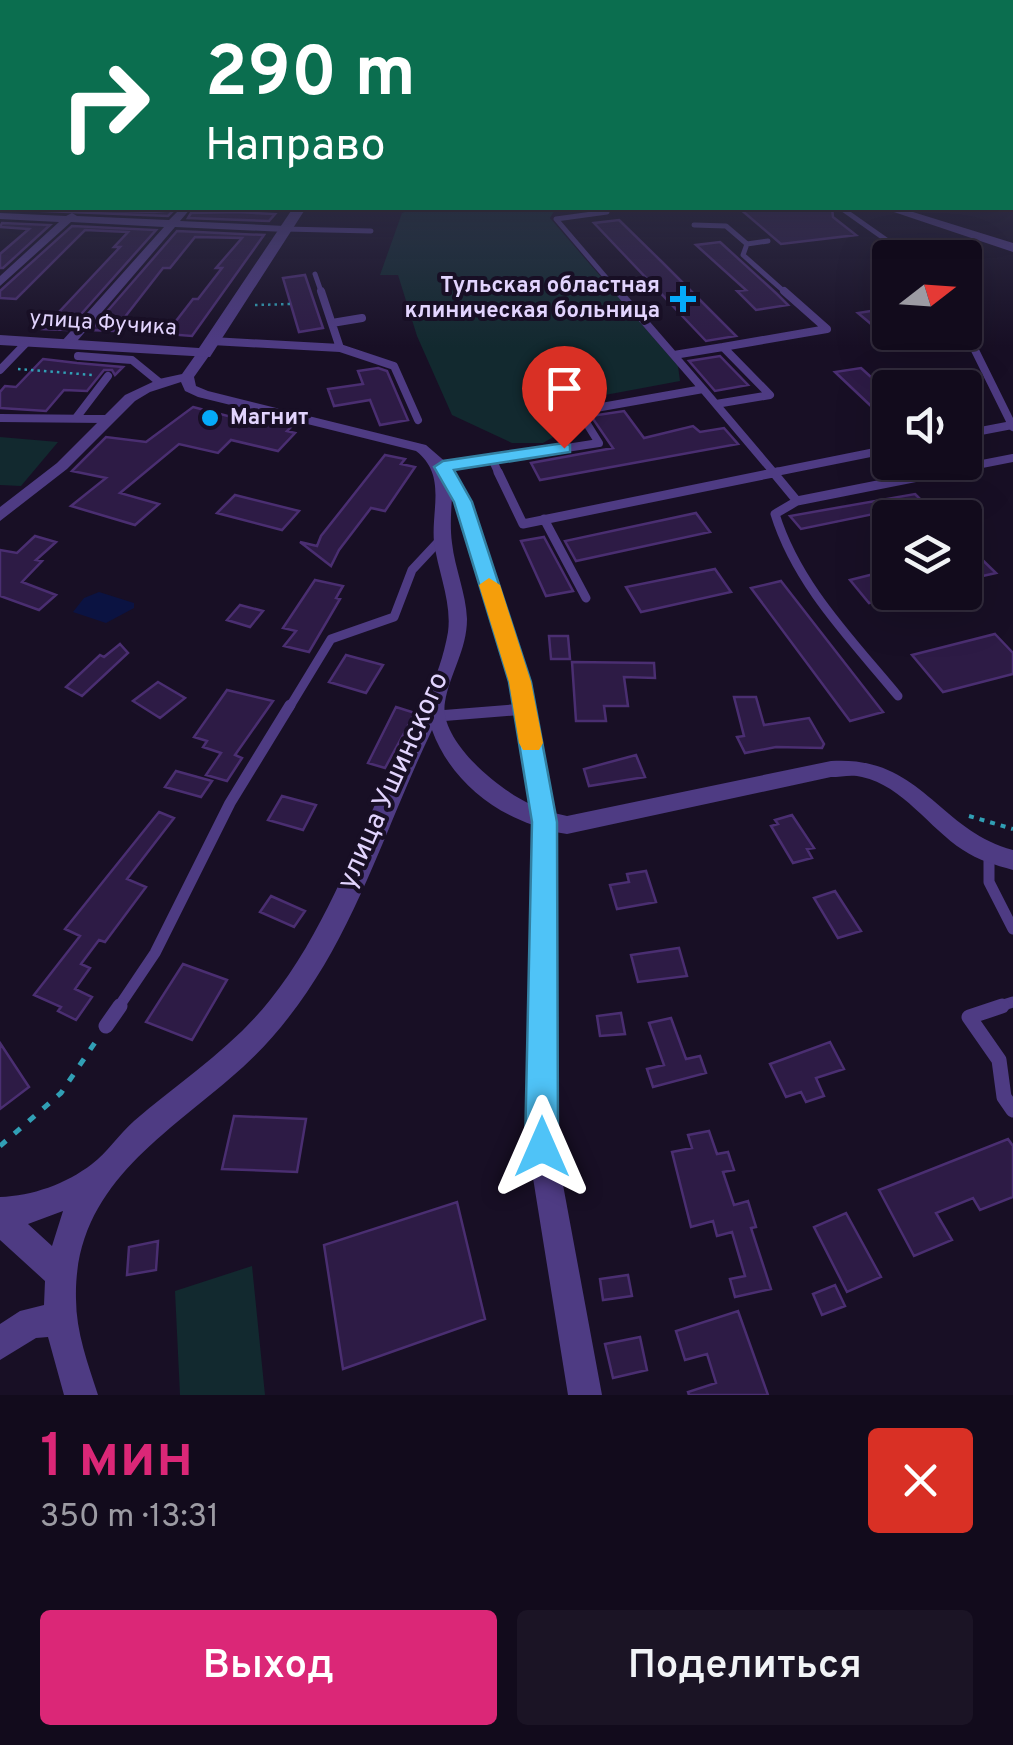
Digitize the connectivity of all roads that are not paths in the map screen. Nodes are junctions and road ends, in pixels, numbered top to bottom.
1 (25, 217) edge
2 (178, 217) edge
3 (292, 217) edge
4 (570, 217) edge
5 (855, 217) edge
6 (916, 217) edge
7 (69, 219) junction
8 (172, 224) junction
9 (694, 225) dead end
10 (285, 229) junction
11 (372, 231) dead end
12 (887, 240) edge
13 (768, 241) dead end
14 (747, 244) junction
15 (1013, 248) edge
16 (315, 274) dead end
17 (0, 282) edge
18 (362, 318) dead end
19 (332, 322) junction
20 (0, 340) edge
21 (28, 342) junction
22 (208, 347) junction
23 (723, 347) junction
24 (340, 348) junction
25 (72, 350) junction
26 (975, 350) edge
27 (674, 355) junction
28 (1, 370) edge
29 (108, 376) road end
30 (187, 378) junction
31 (159, 382) junction
32 (704, 390) junction
33 (716, 404) junction
34 (0, 418) edge
35 (76, 418) junction
36 (105, 420) junction
37 (418, 420) dead end
38 (1012, 426) edge
39 (982, 431) edge
40 (872, 453) edge
41 (1013, 458) edge
42 (493, 461) junction
43 (443, 467) junction
44 (772, 472) junction
45 (797, 501) junction
46 (0, 516) edge
47 (544, 519) junction
48 (442, 539) junction
49 (586, 598) dead end
50 (898, 696) dead end
51 (525, 709) junction
52 (435, 710) junction
53 (544, 822) junction
54 (990, 857) junction
55 (1013, 860) edge
56 (1013, 929) edge
57 (1013, 1002) edge
58 (106, 1026) road end
59 (1013, 1110) edge
60 (102, 1174) junction
61 (0, 1215) edge
62 (59, 1273) junction
63 (58, 1320) junction
64 (0, 1344) edge
65 (80, 1395) edge
66 (586, 1395) edge

1 - 7 street
2 - 8 street
3 - 10 street
4 - 27 lane
5 - 12 lane
6 - 15 street
7 - 8 street
7 - 17 street
8 - 10 street
8 - 25 street
9 - 14 lane
10 - 11 lane
10 - 22 street
13 - 14 lane
14 - 23 lane
16 - 19 lane
18 - 19 lane
19 - 24 lane
20 - 21 street, улица Фучика
21 - 25 street, улица Фучика
21 - 28 lane
22 - 24 lane
22 - 25 street, улица Фучика
22 - 30 street
23 - 27 lane
23 - 33 lane
24 - 37 lane
25 - 31 lane
26 - 38 lane
27 - 32 lane
29 - 35 lane
30 - 31 street
30 - 43 street
31 - 36 street
32 - 33 lane
32 - 42 lane
33 - 44 lane
34 - 35 lane
35 - 36 lane
36 - 46 street
38 - 39 lane
40 - 44 lane
41 - 45 lane
42 - 43 lane
42 - 47 lane
43 - 48 street, улица Ушинского
43 - 51 street
44 - 45 lane
44 - 47 lane
45 - 50 lane
47 - 49 lane
48 - 52 street, улица Ушинского
48 - 58 lane
51 - 52 lane
51 - 53 street
52 - 53 street
52 - 60 street, улица Ушинского
53 - 54 street
53 - 66 street
54 - 55 street
54 - 56 lane
57 - 59 lane
60 - 61 street
60 - 62 street, улица Ушинского
61 - 62 street
62 - 63 street, улица Ушинского
63 - 64 street
63 - 65 street, улица Ушинского

